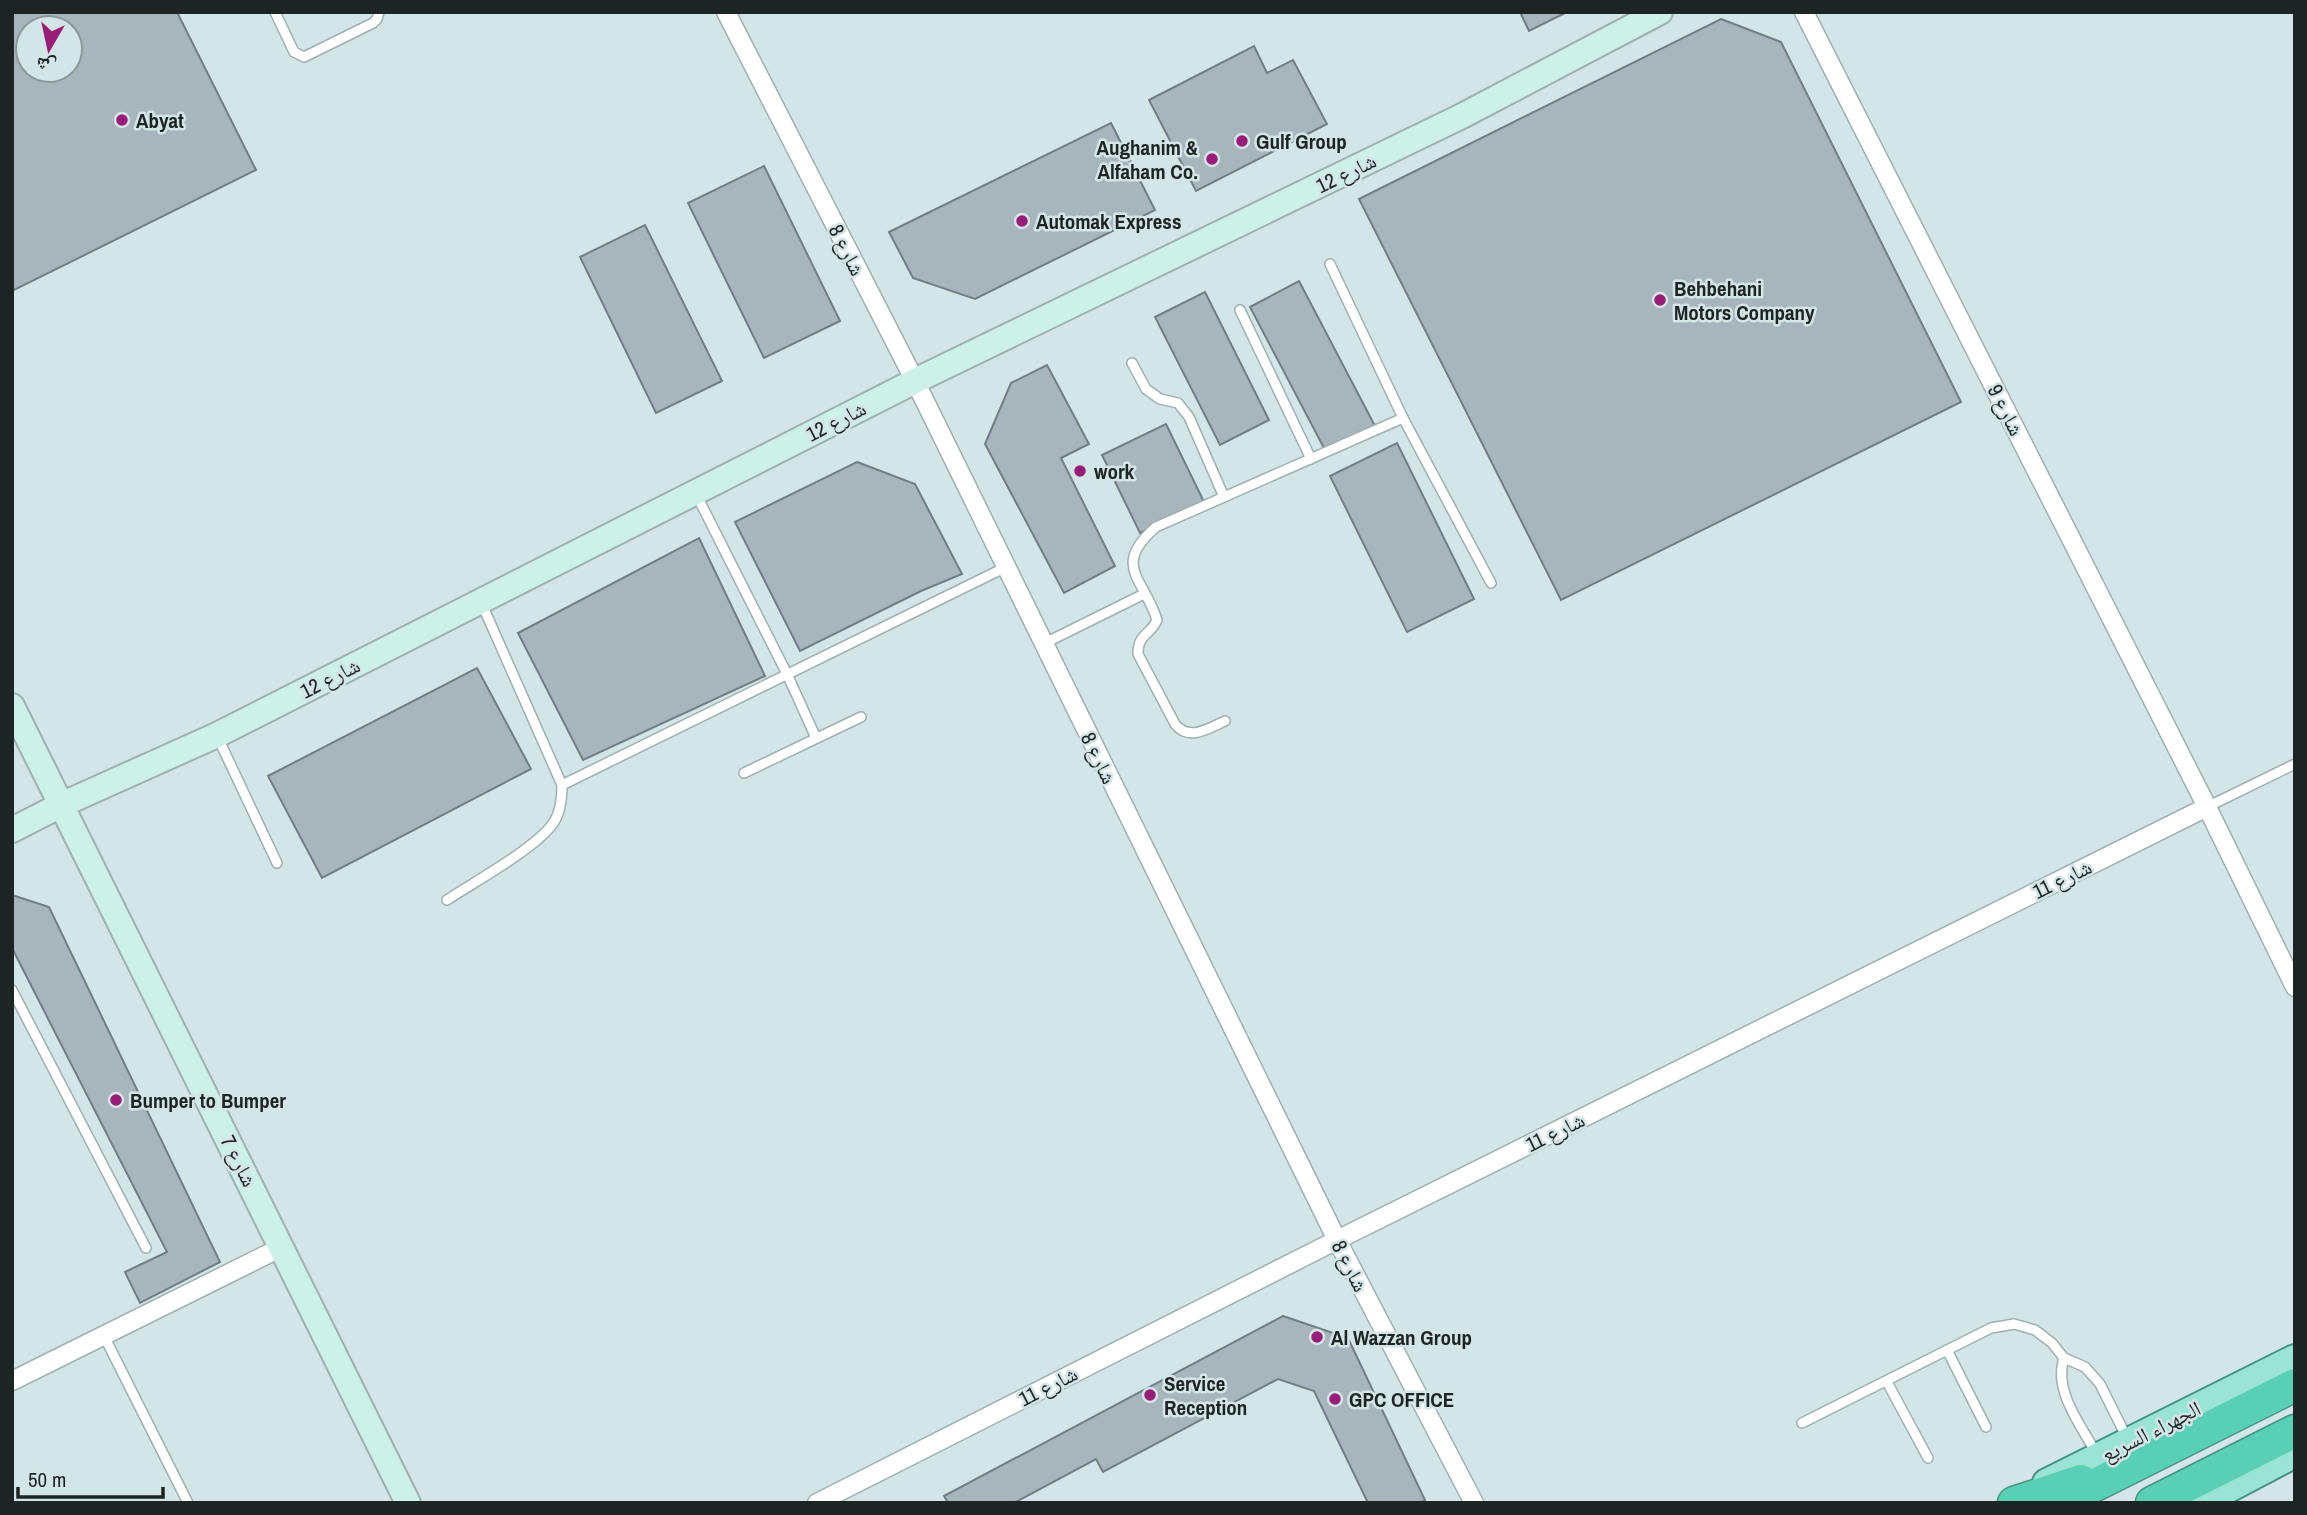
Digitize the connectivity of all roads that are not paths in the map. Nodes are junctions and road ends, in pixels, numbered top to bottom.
1 (275, 12) edge
2 (379, 12) edge
3 (726, 12) edge
4 (1660, 12) edge
5 (1804, 12) edge
6 (1330, 264) dead end
7 (1240, 310) dead end
8 (1132, 363) dead end
9 (915, 382) junction
10 (1403, 418) junction
11 (1311, 459) junction
12 (696, 493) junction
13 (1224, 497) junction
14 (1006, 567) junction
15 (1491, 583) dead end
16 (1144, 594) junction
17 (481, 602) junction
18 (1043, 644) junction
19 (787, 674) junction
20 (12, 706) edge
21 (861, 717) dead end
22 (1226, 721) dead end
23 (217, 735) junction
24 (816, 738) junction
25 (2295, 764) edge
26 (744, 773) dead end
27 (562, 785) junction
28 (61, 805) junction
29 (2207, 807) junction
30 (12, 831) edge
31 (277, 863) dead end
32 (446, 900) dead end
33 (2295, 987) edge
34 (12, 990) edge
35 (1337, 1240) junction
36 (282, 1247) junction
37 (146, 1248) dead end
38 (104, 1336) junction
39 (1947, 1350) junction
40 (2064, 1359) junction
41 (2295, 1359) edge
42 (12, 1381) edge
43 (1887, 1382) junction
44 (2295, 1385) edge
45 (1802, 1423) dead end
46 (1986, 1427) dead end
47 (2295, 1431) edge
48 (2137, 1451) junction
49 (2295, 1453) edge
50 (2098, 1457) junction
51 (1928, 1458) dead end
52 (188, 1503) edge
53 (408, 1503) edge
54 (817, 1503) edge
55 (1474, 1503) edge
56 (2006, 1503) edge
57 (2014, 1503) edge
58 (2059, 1503) edge
59 (2152, 1503) edge
60 (2200, 1503) edge

1 - 2 lane
3 - 9 street, شارع 8
4 - 9 street, شارع 12
5 - 29 street, شارع 9
6 - 10 lane
7 - 11 lane
8 - 13 lane
9 - 12 street, شارع 12
9 - 14 street, شارع 8
10 - 11 lane
10 - 15 lane
11 - 13 lane
12 - 17 street, شارع 12
12 - 19 lane
13 - 16 lane
14 - 18 street, شارع 8
14 - 19 lane
16 - 18 lane
16 - 22 lane
17 - 23 street, شارع 12
17 - 27 lane
18 - 35 street, شارع 8
19 - 24 lane
19 - 27 lane
20 - 28 street, شارع 7
21 - 24 lane
23 - 28 street, شارع 12
23 - 31 lane
24 - 26 lane
25 - 29 lane, شارع 11
27 - 32 lane
28 - 30 street, شارع 12
28 - 36 street, شارع 7
29 - 33 street, شارع 9
29 - 35 street, شارع 11
34 - 37 lane
35 - 54 street, شارع 11
35 - 55 street, شارع 8
36 - 38 street
36 - 53 street, شارع 7
38 - 42 street
38 - 52 lane
39 - 40 lane
39 - 43 lane
39 - 46 lane
40 - 48 lane
40 - 50 lane
41 - 48 main road, الجهراء السريع
43 - 45 lane
43 - 51 lane
44 - 48 highway, الجهراء السريع
47 - 59 highway
48 - 50 main road, الجهراء السريع
48 - 57 highway
48 - 58 highway, الجهراء السريع
49 - 60 main road
50 - 56 main road, الجهراء السريع

